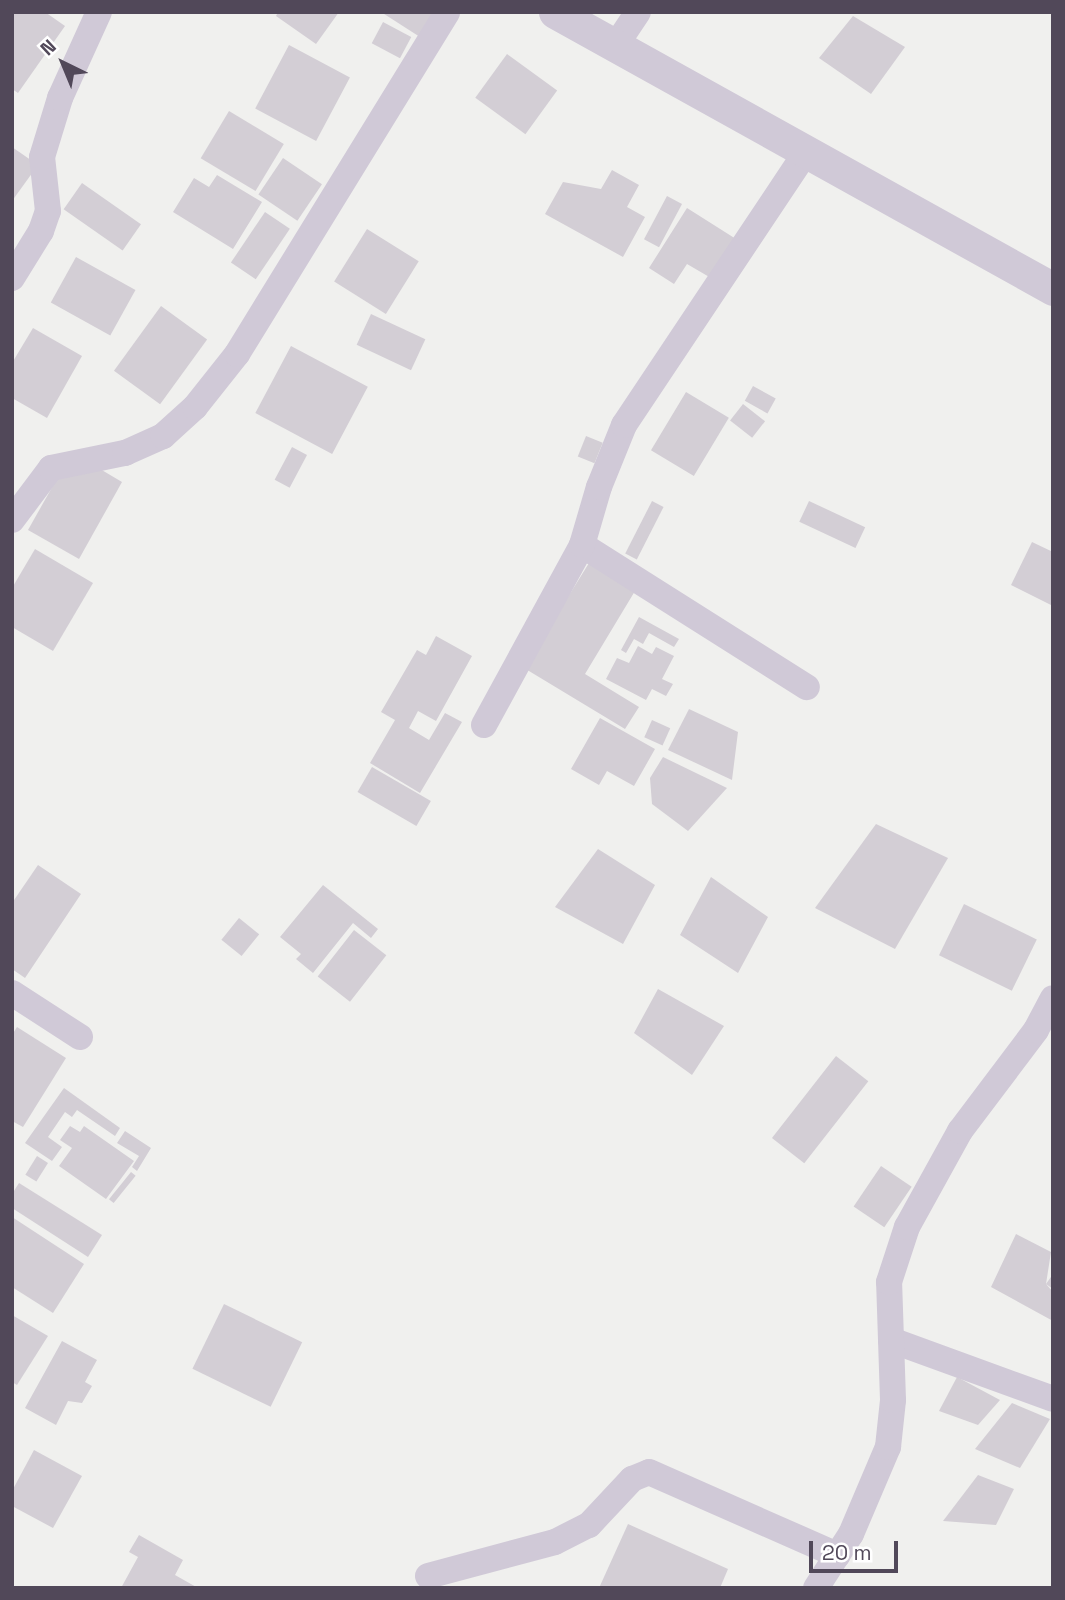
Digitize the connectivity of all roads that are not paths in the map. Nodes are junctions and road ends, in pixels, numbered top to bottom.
1 (99, 12) edge
2 (447, 12) edge
3 (555, 12) edge
4 (638, 12) edge
5 (614, 48) junction
6 (805, 155) junction
7 (12, 278) edge
8 (1053, 289) edge
9 (12, 520) edge
10 (582, 545) junction
11 (807, 687) dead end
12 (484, 725) dead end
13 (12, 992) edge
14 (1053, 998) edge
15 (80, 1037) dead end
16 (891, 1340) junction
17 (1053, 1399) edge
18 (837, 1555) junction
19 (428, 1576) dead end
20 (816, 1588) edge

1 - 7 street
2 - 9 street
3 - 5 street
4 - 5 street
5 - 6 street
6 - 8 street
6 - 10 street
10 - 11 street
10 - 12 street
13 - 15 street
14 - 16 street
16 - 17 street
16 - 18 street
18 - 19 street
18 - 20 street

